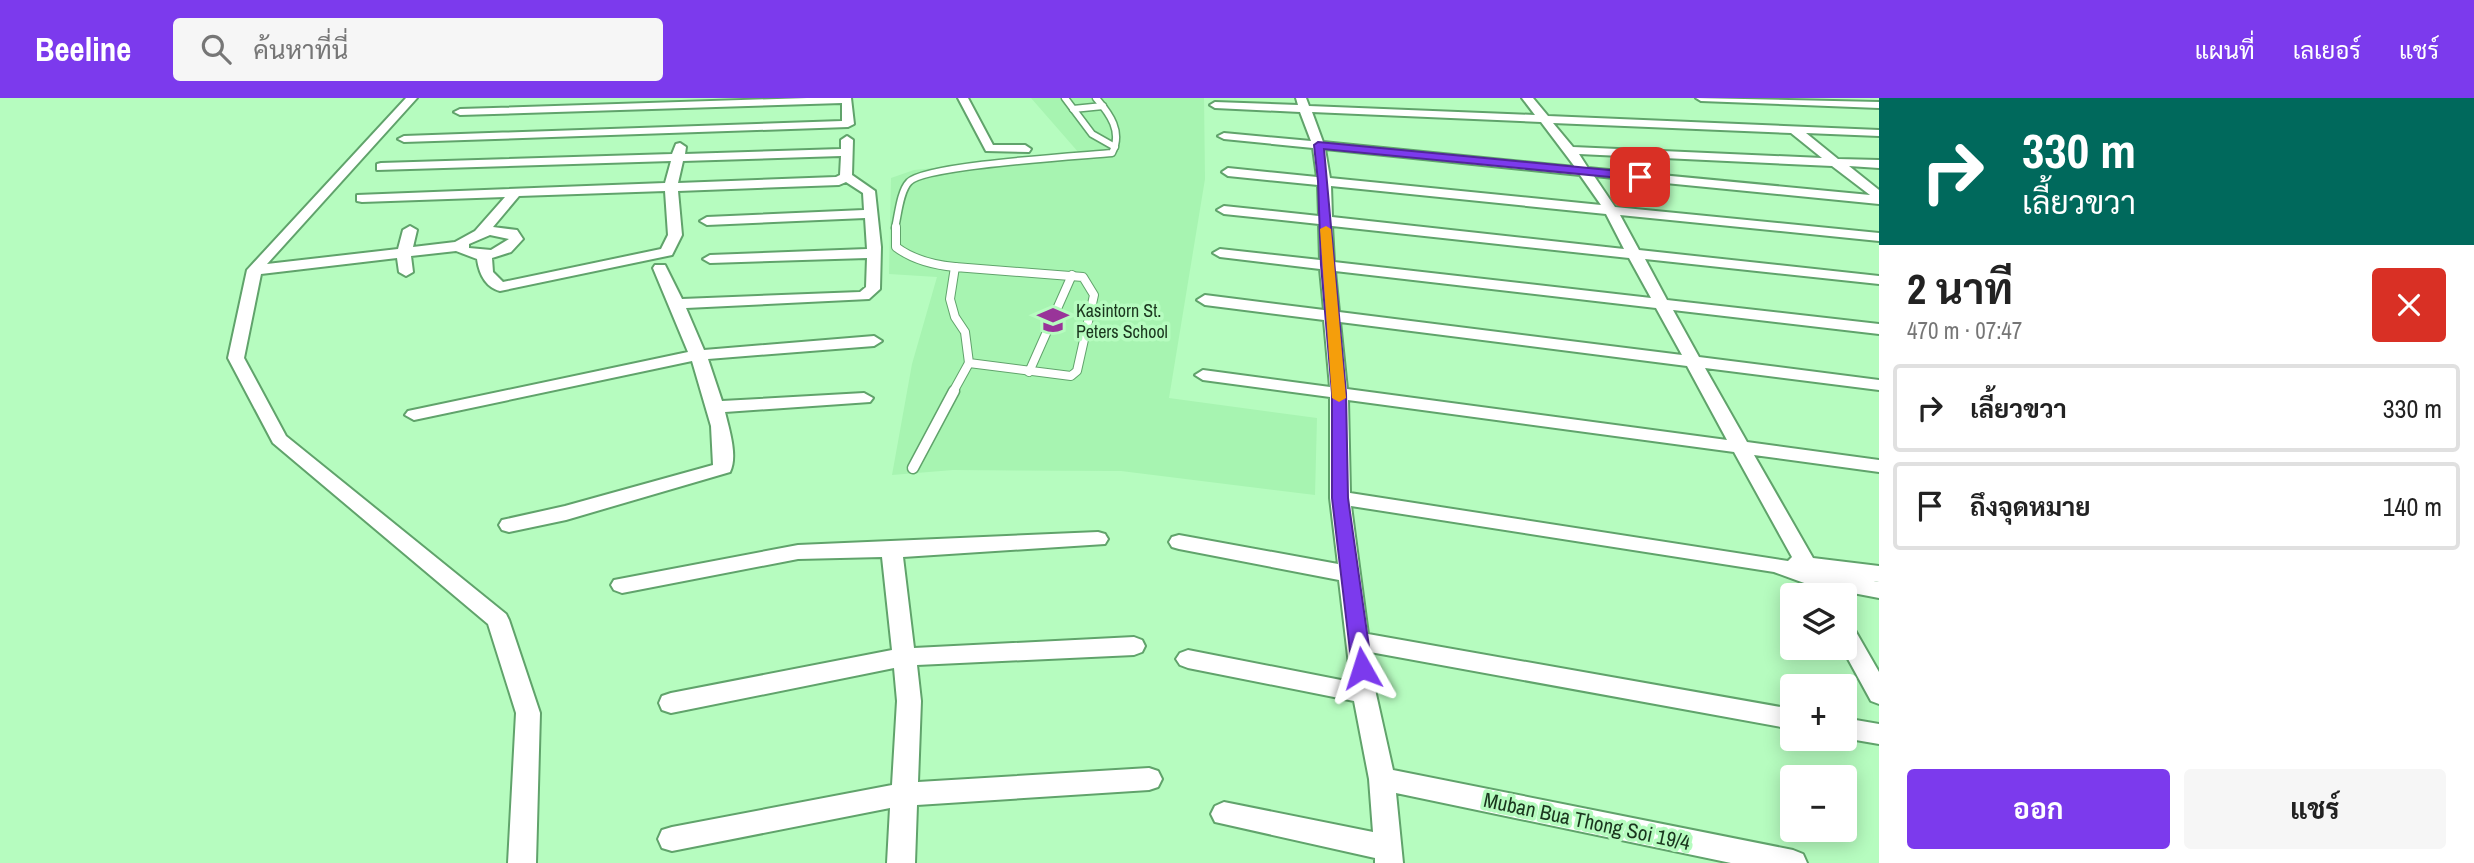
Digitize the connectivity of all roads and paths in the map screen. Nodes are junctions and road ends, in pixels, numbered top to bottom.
1 (412, 98) edge
2 (963, 98) edge
3 (1065, 98) edge
4 (1096, 98) edge
5 (1527, 98) edge
6 (1700, 98) edge
7 (1755, 99) edge
8 (692, 102) edge
9 (1303, 103) edge
10 (1215, 105) dead end
11 (1879, 105) edge
12 (1104, 106) junction
13 (1073, 109) junction
14 (460, 112) dead end
15 (1544, 119) junction
16 (848, 124) junction
17 (686, 129) junction
18 (1793, 129) junction
19 (1879, 133) edge
20 (1224, 136) dead end
21 (404, 139) dead end
22 (1318, 145) junction
23 (1115, 147) junction
24 (1025, 149) dead end
25 (1570, 150) junction
26 (847, 152) junction
27 (676, 157) junction
28 (1838, 162) junction
29 (1879, 164) edge
30 (381, 167) dead end
31 (1228, 172) dead end
32 (1586, 172) junction
33 (846, 177) junction
34 (1324, 181) junction
35 (671, 187) junction
36 (516, 192) junction
37 (362, 198) dead end
38 (1879, 198) edge
39 (1224, 210) dead end
40 (1611, 211) junction
41 (871, 214) junction
42 (707, 220) dead end
43 (1325, 220) junction
44 (410, 230) dead end
45 (481, 232) junction
46 (1879, 237) edge
47 (461, 246) junction
48 (404, 253) junction
49 (874, 253) junction
50 (1220, 253) dead end
51 (1635, 254) junction
52 (484, 255) junction
53 (710, 258) dead end
54 (1326, 265) junction
55 (955, 267) junction
56 (660, 268) dead end
57 (254, 270) junction
58 (406, 272) dead end
59 (1072, 275) junction
60 (1879, 280) edge
61 (1205, 300) dead end
62 (1662, 303) junction
63 (677, 305) junction
64 (1333, 317) junction
65 (1879, 329) edge
66 (874, 341) dead end
67 (698, 355) junction
68 (1694, 362) junction
69 (969, 363) junction
70 (1029, 372) junction
71 (1203, 375) dead end
72 (1879, 385) edge
73 (1339, 393) junction
74 (864, 398) dead end
75 (715, 408) junction
76 (414, 415) dead end
77 (1740, 447) junction
78 (1879, 466) edge
79 (913, 468) dead end
80 (1340, 498) junction
81 (509, 525) dead end
82 (1098, 539) dead end
83 (1179, 542) dead end
84 (891, 550) junction
85 (1349, 574) junction
86 (1879, 574) edge
87 (1815, 579) edge
88 (622, 585) dead end
89 (1879, 590) edge
90 (1360, 641) junction
91 (1135, 646) dead end
92 (1857, 648) edge
93 (904, 657) junction
94 (1188, 659) dead end
95 (1871, 666) edge
96 (1364, 694) junction
97 (1879, 694) edge
98 (671, 703) dead end
99 (1780, 717) edge
100 (1857, 730) edge
101 (1879, 734) edge
102 (1149, 779) dead end
103 (1382, 779) junction
104 (904, 794) junction
105 (1224, 814) dead end
106 (672, 839) dead end
107 (1389, 855) edge
108 (522, 863) edge
109 (901, 863) edge
110 (1793, 863) edge

1 - 57 street
2 - 24 street
3 - 13 lane
4 - 12 lane
5 - 15 street
6 - 7 street
7 - 11 street
7 - 18 street
8 - 14 street
8 - 16 street
8 - 17 street
9 - 10 street
9 - 15 street
9 - 22 street
12 - 13 lane
12 - 23 lane
13 - 23 lane
15 - 18 street
15 - 25 street
16 - 17 street
16 - 26 street
17 - 21 street
17 - 27 street
18 - 19 street
18 - 28 street
20 - 22 street
22 - 32 street
22 - 34 street
23 - 55 lane
25 - 28 street
25 - 32 street
26 - 27 street
26 - 33 street
27 - 30 street
27 - 35 street
28 - 29 street
28 - 38 street
31 - 34 street
32 - 38 street
32 - 40 street
33 - 35 street
33 - 41 street
34 - 40 street
34 - 43 street
35 - 36 street
35 - 52 street
36 - 37 street
36 - 45 street
39 - 43 street
40 - 46 street
40 - 51 street
41 - 42 street
41 - 49 street
43 - 51 street
43 - 54 street
44 - 48 street
45 - 47 street
45 - 52 street
47 - 48 street
47 - 52 street
48 - 57 street
48 - 58 street
49 - 53 street
49 - 63 street
50 - 54 street
51 - 60 street
51 - 62 street
54 - 62 street
54 - 64 street
55 - 59 lane
55 - 69 lane
56 - 63 street
57 - 108 street
59 - 70 lane
59 - 70 lane
61 - 64 street
62 - 65 street
62 - 68 street
63 - 67 street
64 - 68 street
64 - 73 street
66 - 67 street
67 - 75 street
67 - 76 street
68 - 72 street
68 - 77 street
69 - 70 lane
69 - 79 lane
71 - 73 street
73 - 77 street
73 - 80 street
74 - 75 street
75 - 81 street
77 - 78 street
77 - 87 street
80 - 85 street
80 - 87 street
82 - 84 street
83 - 85 street
84 - 88 street
84 - 93 street
85 - 90 street
86 - 87 street
87 - 89 street
90 - 96 street
90 - 99 street
91 - 93 street
92 - 95 street
93 - 98 street
93 - 104 street
94 - 96 street
95 - 97 street
96 - 103 street
100 - 101 street
102 - 104 street
103 - 107 street
103 - 110 street, Muban Bua Thong Soi 19/4
104 - 106 street
104 - 109 street
105 - 107 street

